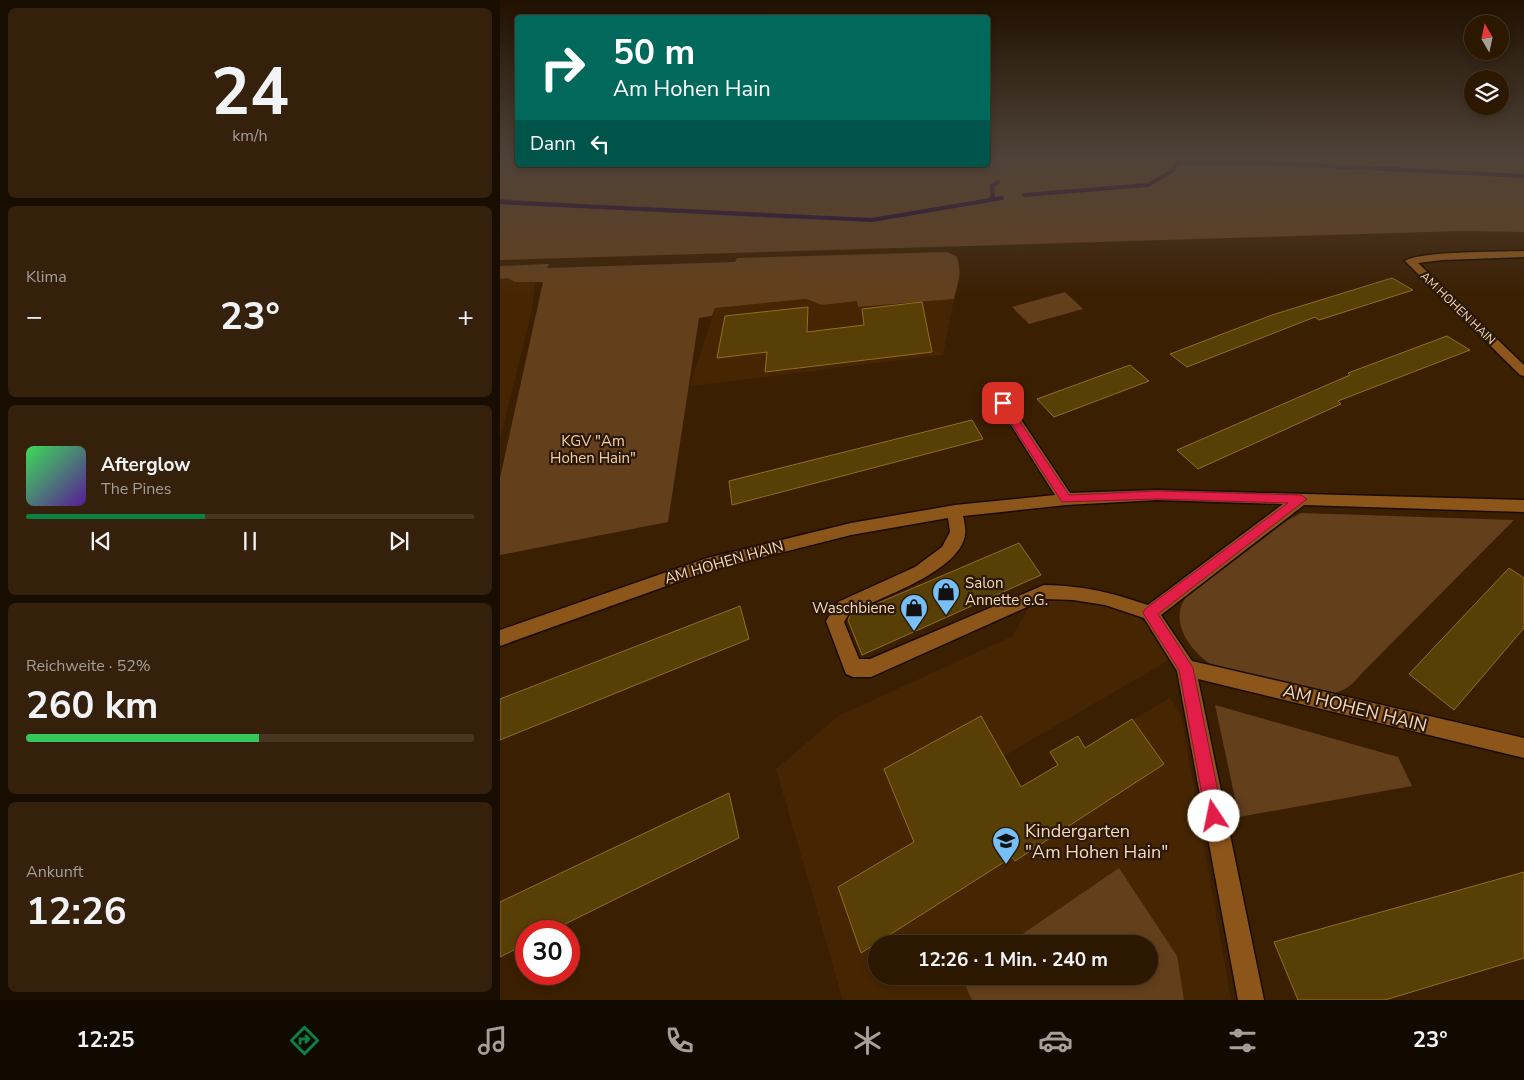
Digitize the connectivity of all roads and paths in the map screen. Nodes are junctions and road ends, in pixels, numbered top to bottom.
1 (1524, 254) edge
2 (1524, 372) edge
3 (1003, 403) dead end
4 (1066, 499) junction
5 (1301, 499) junction
6 (1524, 506) edge
7 (955, 511) junction
8 (1150, 613) junction
9 (500, 638) edge
10 (1186, 668) junction
11 (1524, 748) edge
12 (1251, 1000) edge

1 - 2 street, AM HOHEN HAIN
3 - 4 street
4 - 5 street, AM HOHEN HAIN
4 - 7 street, AM HOHEN HAIN
5 - 6 street, AM HOHEN HAIN
5 - 8 street
7 - 8 street
7 - 9 street, AM HOHEN HAIN
8 - 10 street
10 - 11 street, AM HOHEN HAIN
10 - 12 street

